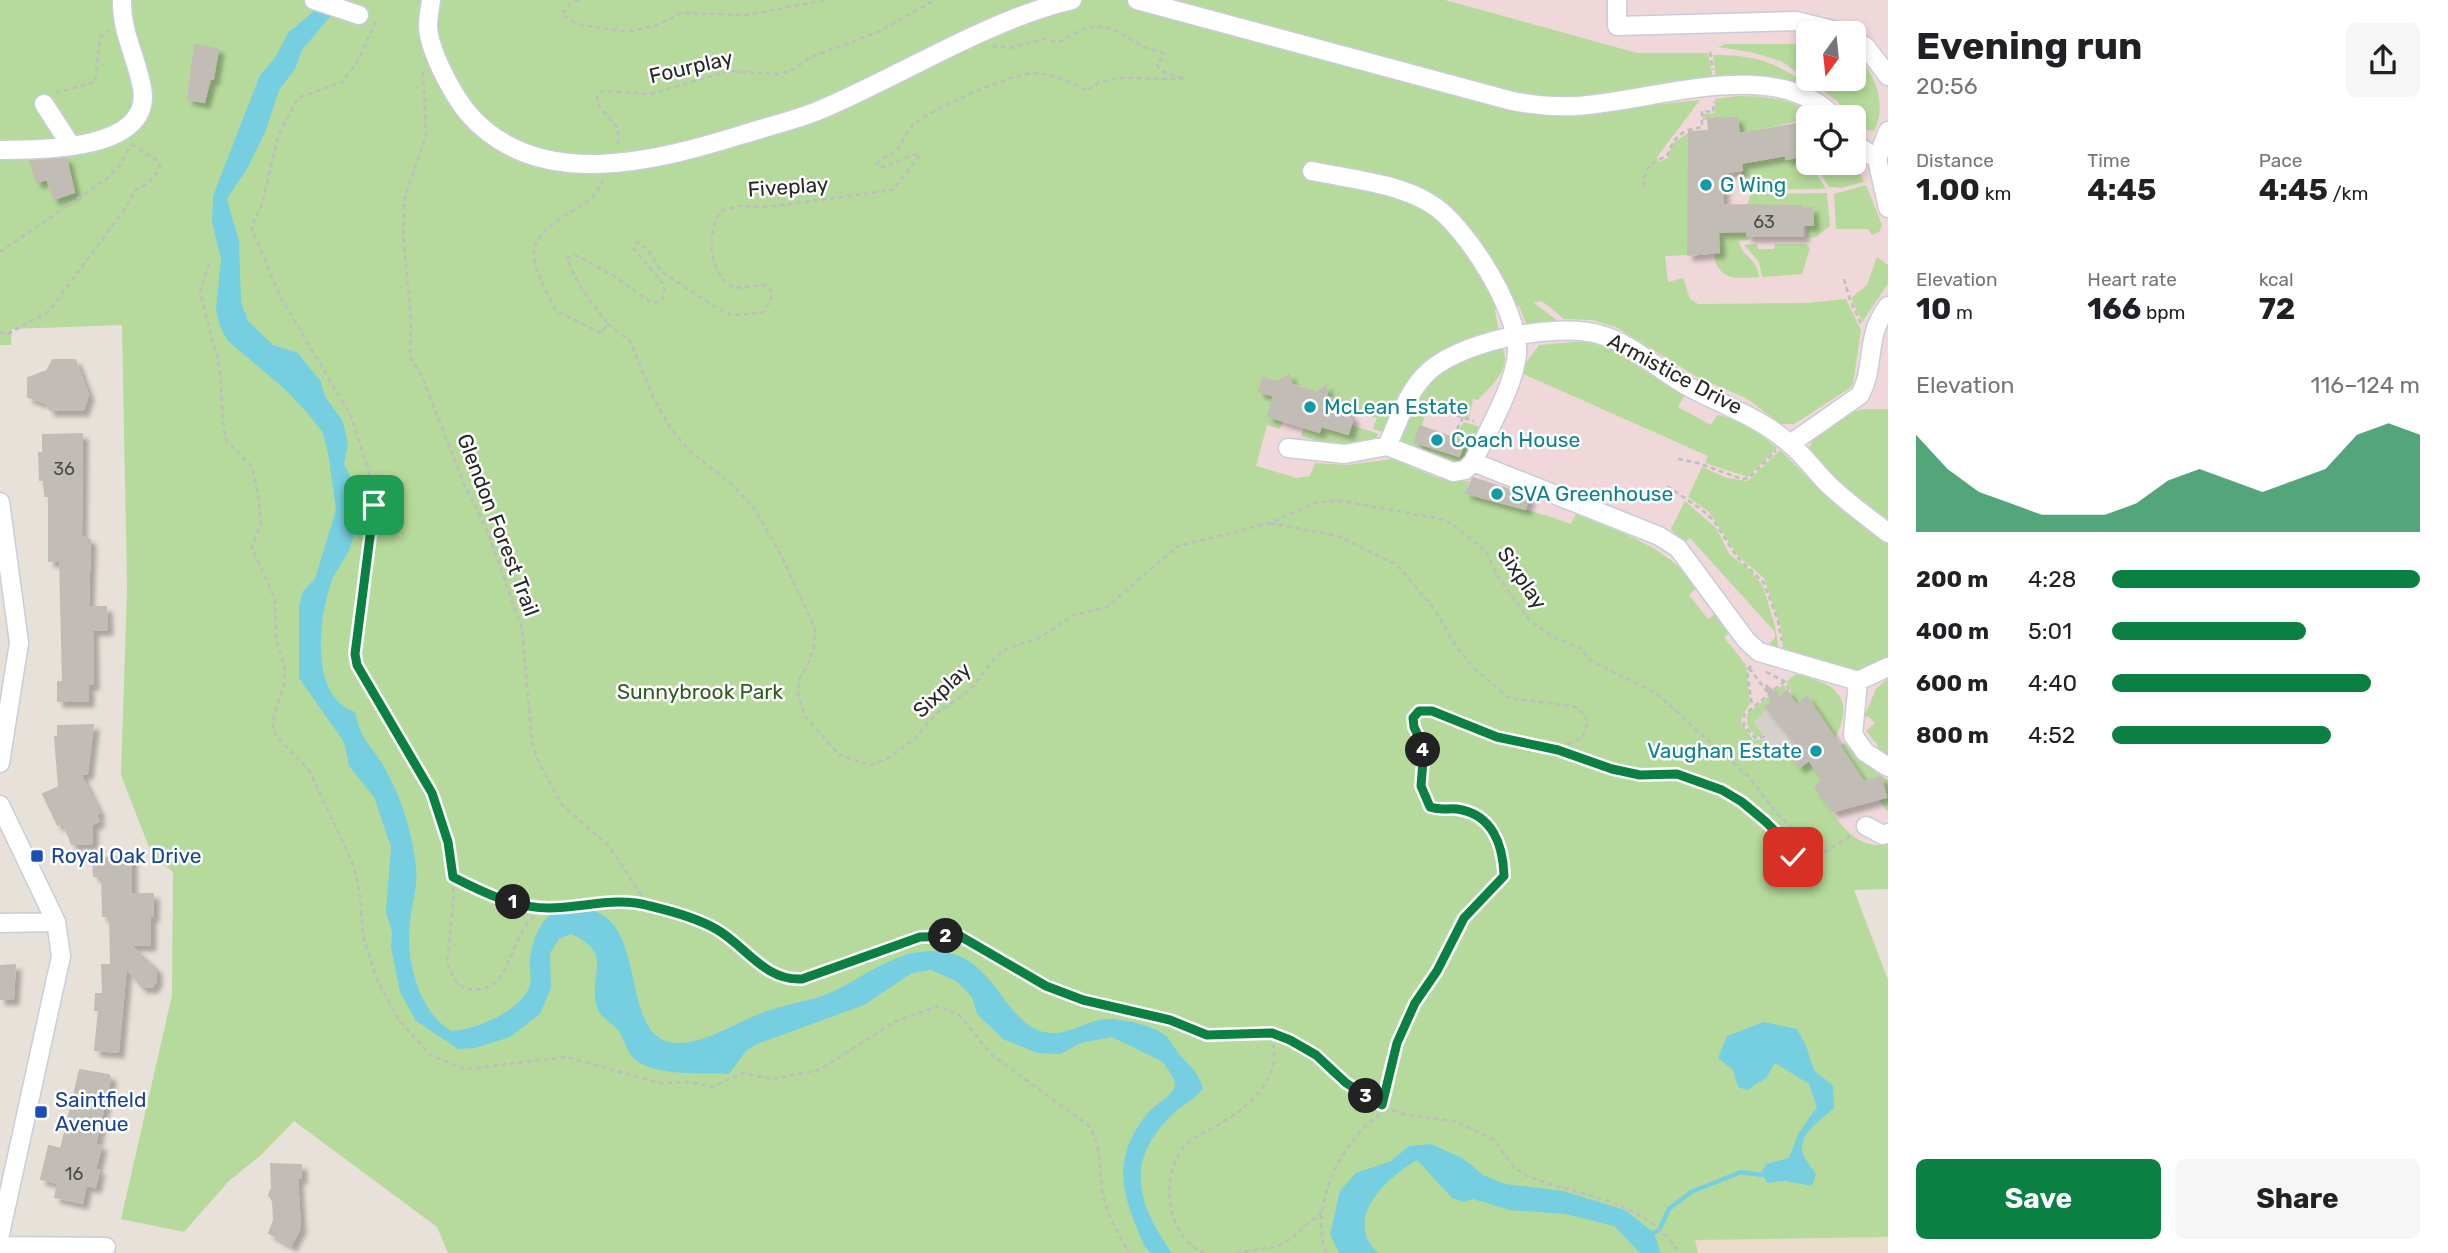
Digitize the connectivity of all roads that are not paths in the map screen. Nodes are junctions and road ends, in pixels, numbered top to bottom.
1 (122, 0) edge
2 (314, 0) edge
3 (431, 0) edge
4 (1072, 0) edge
5 (1137, 0) edge
6 (1617, 0) edge
7 (368, 18) road end
8 (1796, 21) edge
9 (1866, 47) edge
10 (1888, 76) edge
11 (44, 104) road end
12 (1818, 105) edge
13 (1888, 131) edge
14 (70, 145) junction
15 (0, 150) edge
16 (1866, 150) edge
17 (1882, 159) edge
18 (1312, 170) dead end
19 (1887, 204) edge
20 (1888, 306) edge
21 (1516, 335) junction
22 (1790, 444) junction
23 (1387, 446) junction
24 (1288, 448) dead end
25 (1473, 462) junction
26 (0, 502) edge
27 (1888, 533) edge
28 (1888, 667) edge
29 (8, 670) edge
30 (1858, 681) junction
31 (0, 763) edge
32 (1888, 767) edge
33 (0, 804) edge
34 (1866, 826) road end
35 (1888, 833) edge
36 (56, 922) junction
37 (0, 923) edge
38 (8, 1156) edge
39 (0, 1234) edge
40 (0, 1246) edge
41 (106, 1247) dead end

1 - 14 street
2 - 7 street
3 - 4 street
5 - 12 street
6 - 8 street
9 - 10 street
11 - 14 street
13 - 17 street
14 - 15 street
16 - 17 street
17 - 19 street
18 - 21 street
20 - 22 street
21 - 22 street, Armistice Drive
21 - 23 street, Armistice Drive
21 - 25 street
22 - 27 street, Armistice Drive
23 - 24 street
23 - 25 street
25 - 30 street
26 - 29 street
28 - 30 street
29 - 31 street
30 - 32 street
33 - 36 street
34 - 35 street
36 - 37 street
36 - 38 street
38 - 39 street
40 - 41 street

